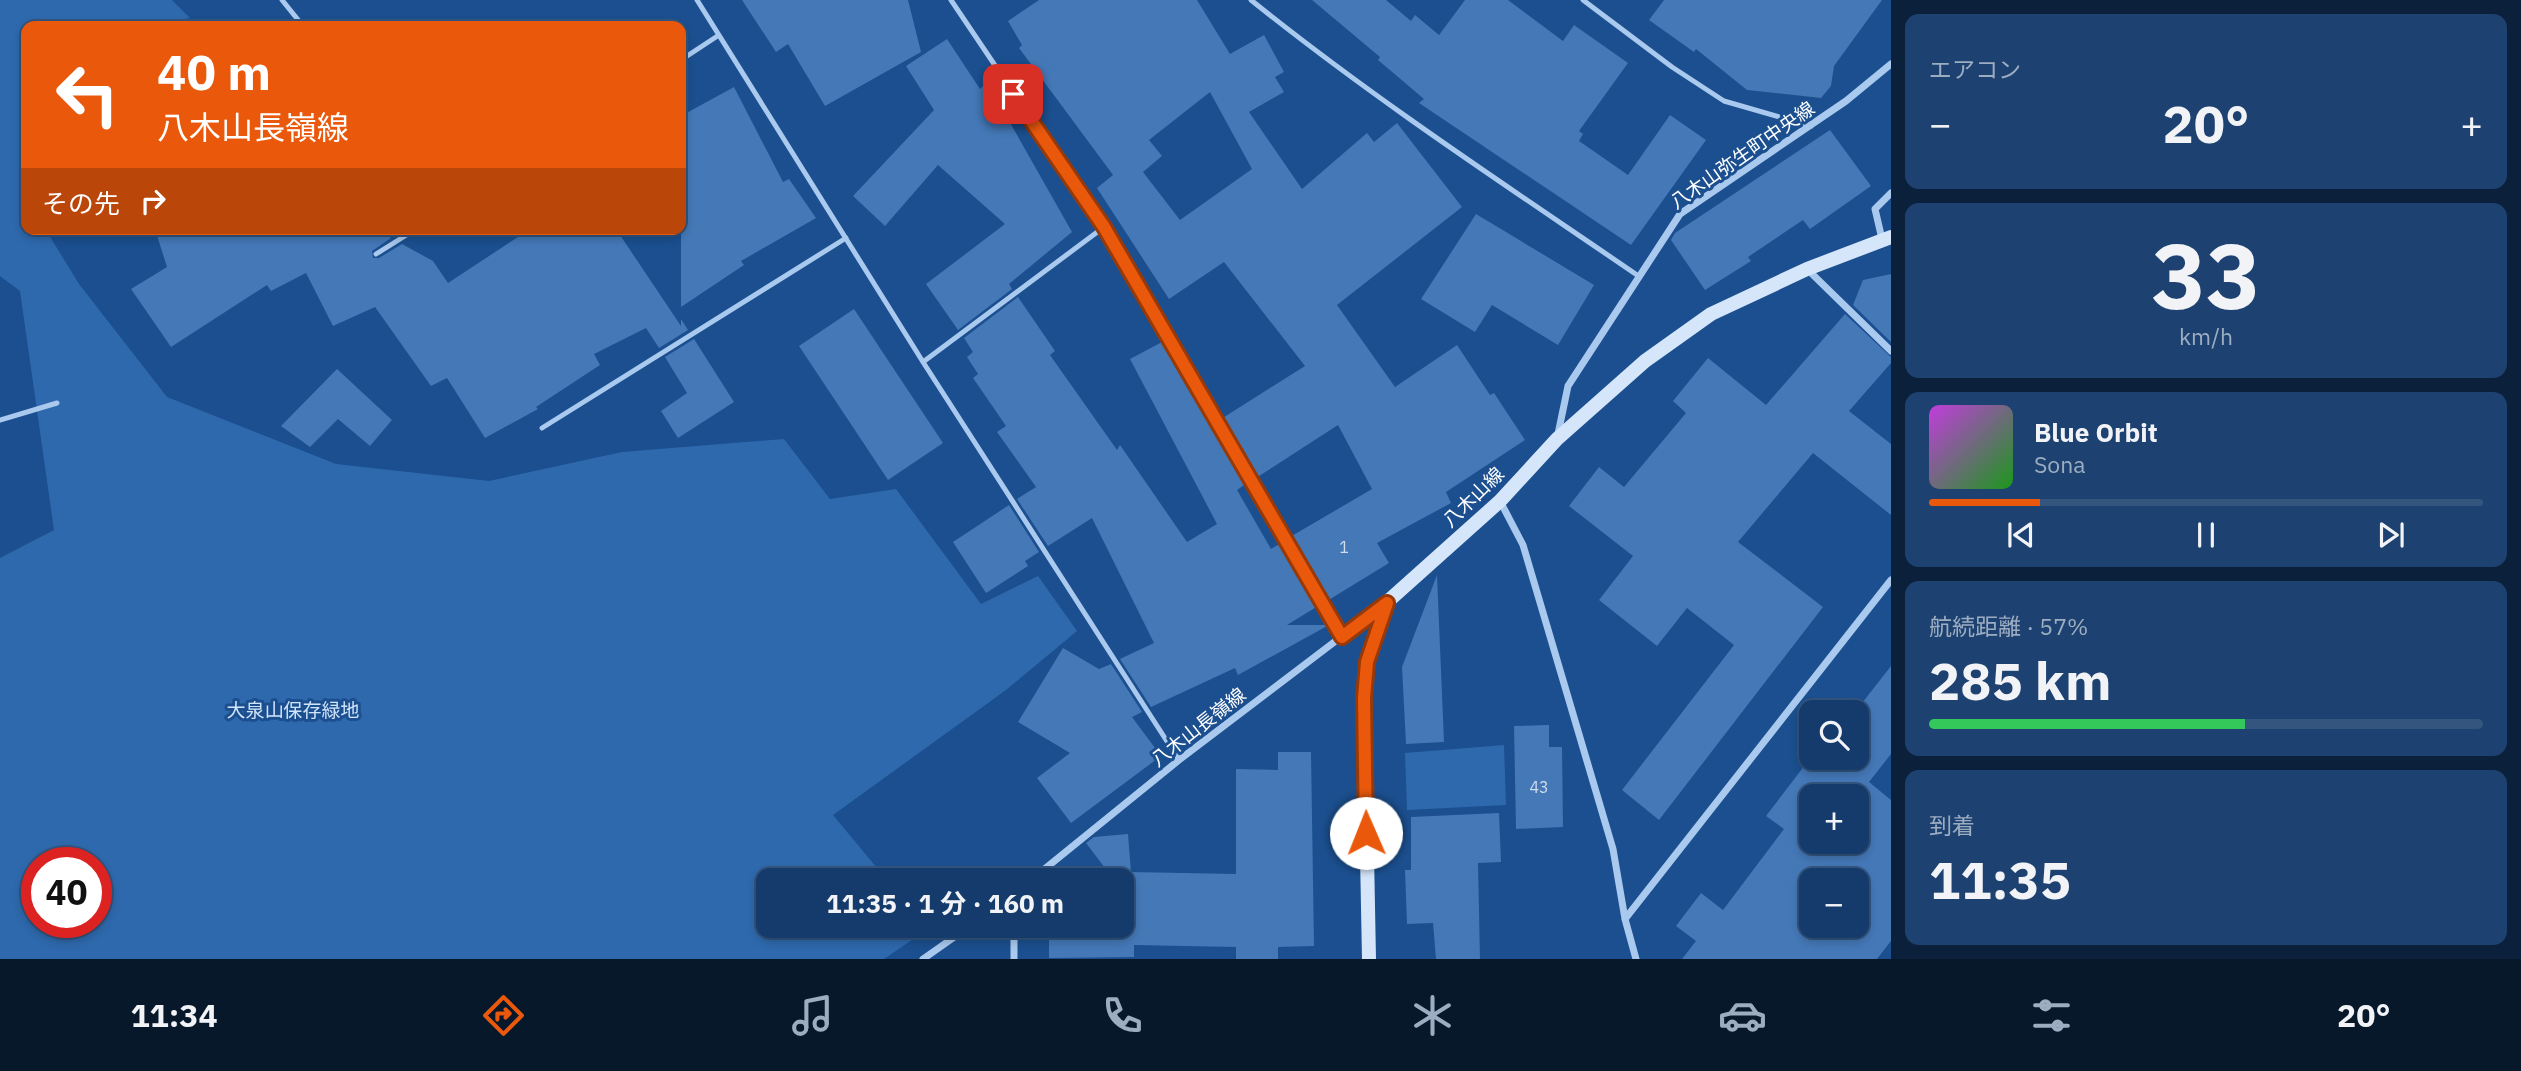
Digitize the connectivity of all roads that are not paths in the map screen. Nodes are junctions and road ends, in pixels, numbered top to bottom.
1 (282, 0) edge
2 (697, 0) edge
3 (950, 0) edge
4 (1251, 0) edge
5 (1583, 0) edge
6 (299, 21) edge
7 (719, 35) junction
8 (686, 57) edge
9 (1891, 64) edge
10 (1811, 126) junction
11 (1891, 193) edge
12 (1104, 227) junction
13 (406, 235) edge
14 (846, 238) junction
15 (1886, 238) edge
16 (376, 254) dead end
17 (1807, 269) junction
18 (1637, 275) junction
19 (1891, 351) edge
20 (923, 362) junction
21 (57, 403) dead end
22 (0, 420) edge
23 (542, 428) dead end
24 (1557, 439) junction
25 (1500, 501) junction
26 (1891, 580) edge
27 (1387, 603) junction
28 (1342, 637) junction
29 (1179, 760) junction
30 (1046, 868) edge
31 (1625, 919) junction
32 (953, 938) edge
33 (1014, 938) edge
34 (923, 959) edge
35 (1014, 959) edge
36 (1369, 959) edge
37 (1636, 959) edge

1 - 6 lane
2 - 7 lane
3 - 12 lane
4 - 18 lane
5 - 10 lane
7 - 8 lane
7 - 14 lane
9 - 10 street, 八木山弥生町中央線
10 - 18 street, 八木山弥生町中央線
11 - 15 street
12 - 20 lane
12 - 28 lane
13 - 16 lane
14 - 20 lane
14 - 23 lane
15 - 17 street, 八木山線
17 - 19 street
17 - 24 street, 八木山線
18 - 24 street, 八木山弥生町中央線
20 - 29 lane
21 - 22 lane
24 - 25 street, 八木山線
25 - 27 street, 八木山線
25 - 31 street
26 - 31 street
27 - 28 street, 八木山長嶺線
27 - 36 street, 八木山線
28 - 29 street, 八木山長嶺線
29 - 30 street, 八木山長嶺線
31 - 37 street
32 - 34 street
33 - 35 street

